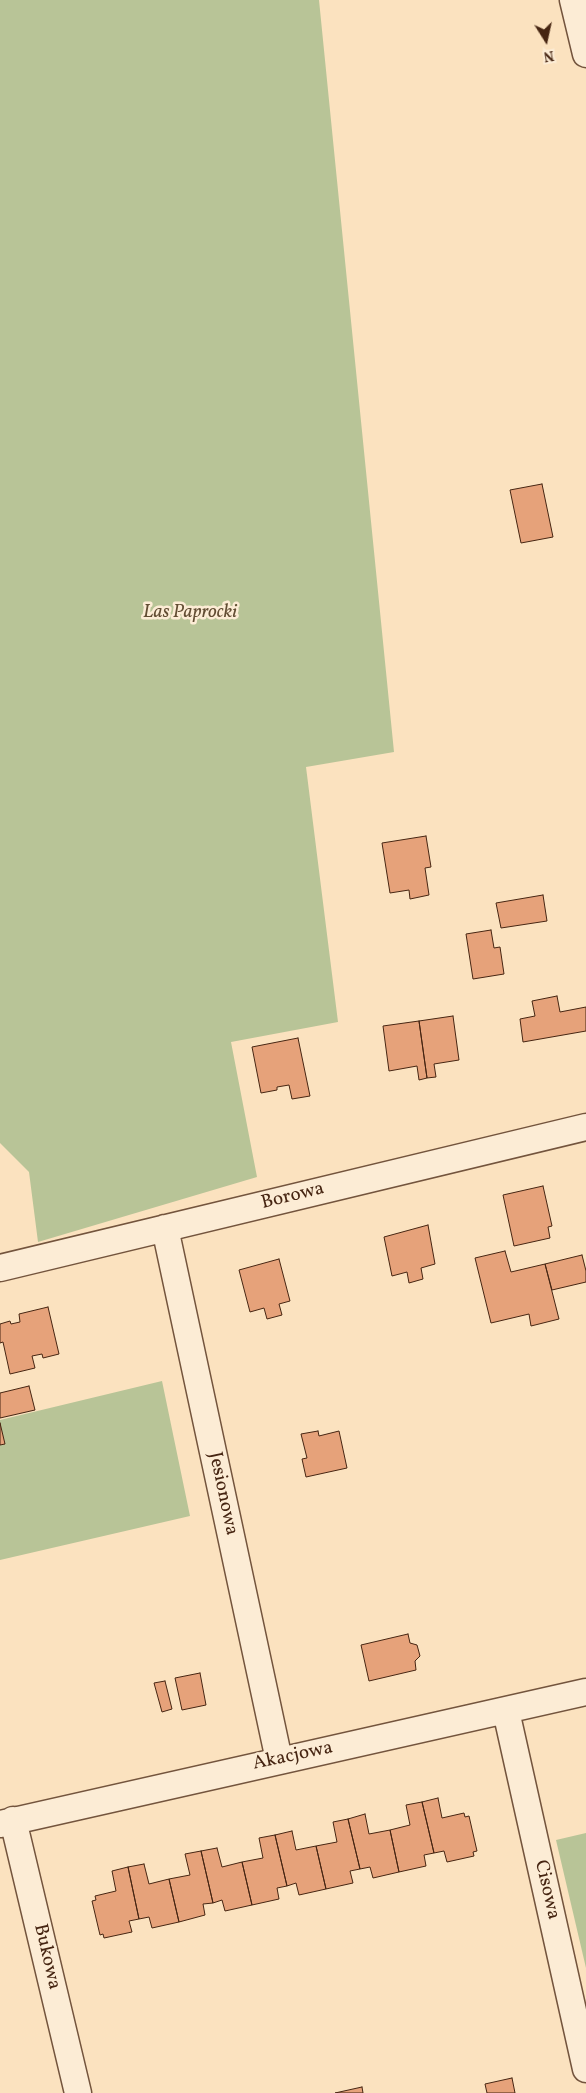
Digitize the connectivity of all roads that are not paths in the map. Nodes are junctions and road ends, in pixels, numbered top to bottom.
1 (573, 0) edge
2 (586, 54) edge
3 (586, 1127) edge
4 (165, 1228) junction
5 (0, 1268) edge
6 (586, 1692) edge
7 (506, 1711) junction
8 (279, 1760) junction
9 (7, 1822) edge
10 (586, 2068) edge
11 (78, 2093) edge

1 - 2 street
3 - 4 street, Borowa
4 - 5 street, Borowa
4 - 8 street, Jesionowa
6 - 7 street, Akacjowa
7 - 8 street, Akacjowa
7 - 10 street, Cisowa
8 - 9 street, Akacjowa
9 - 11 street, Bukowa

